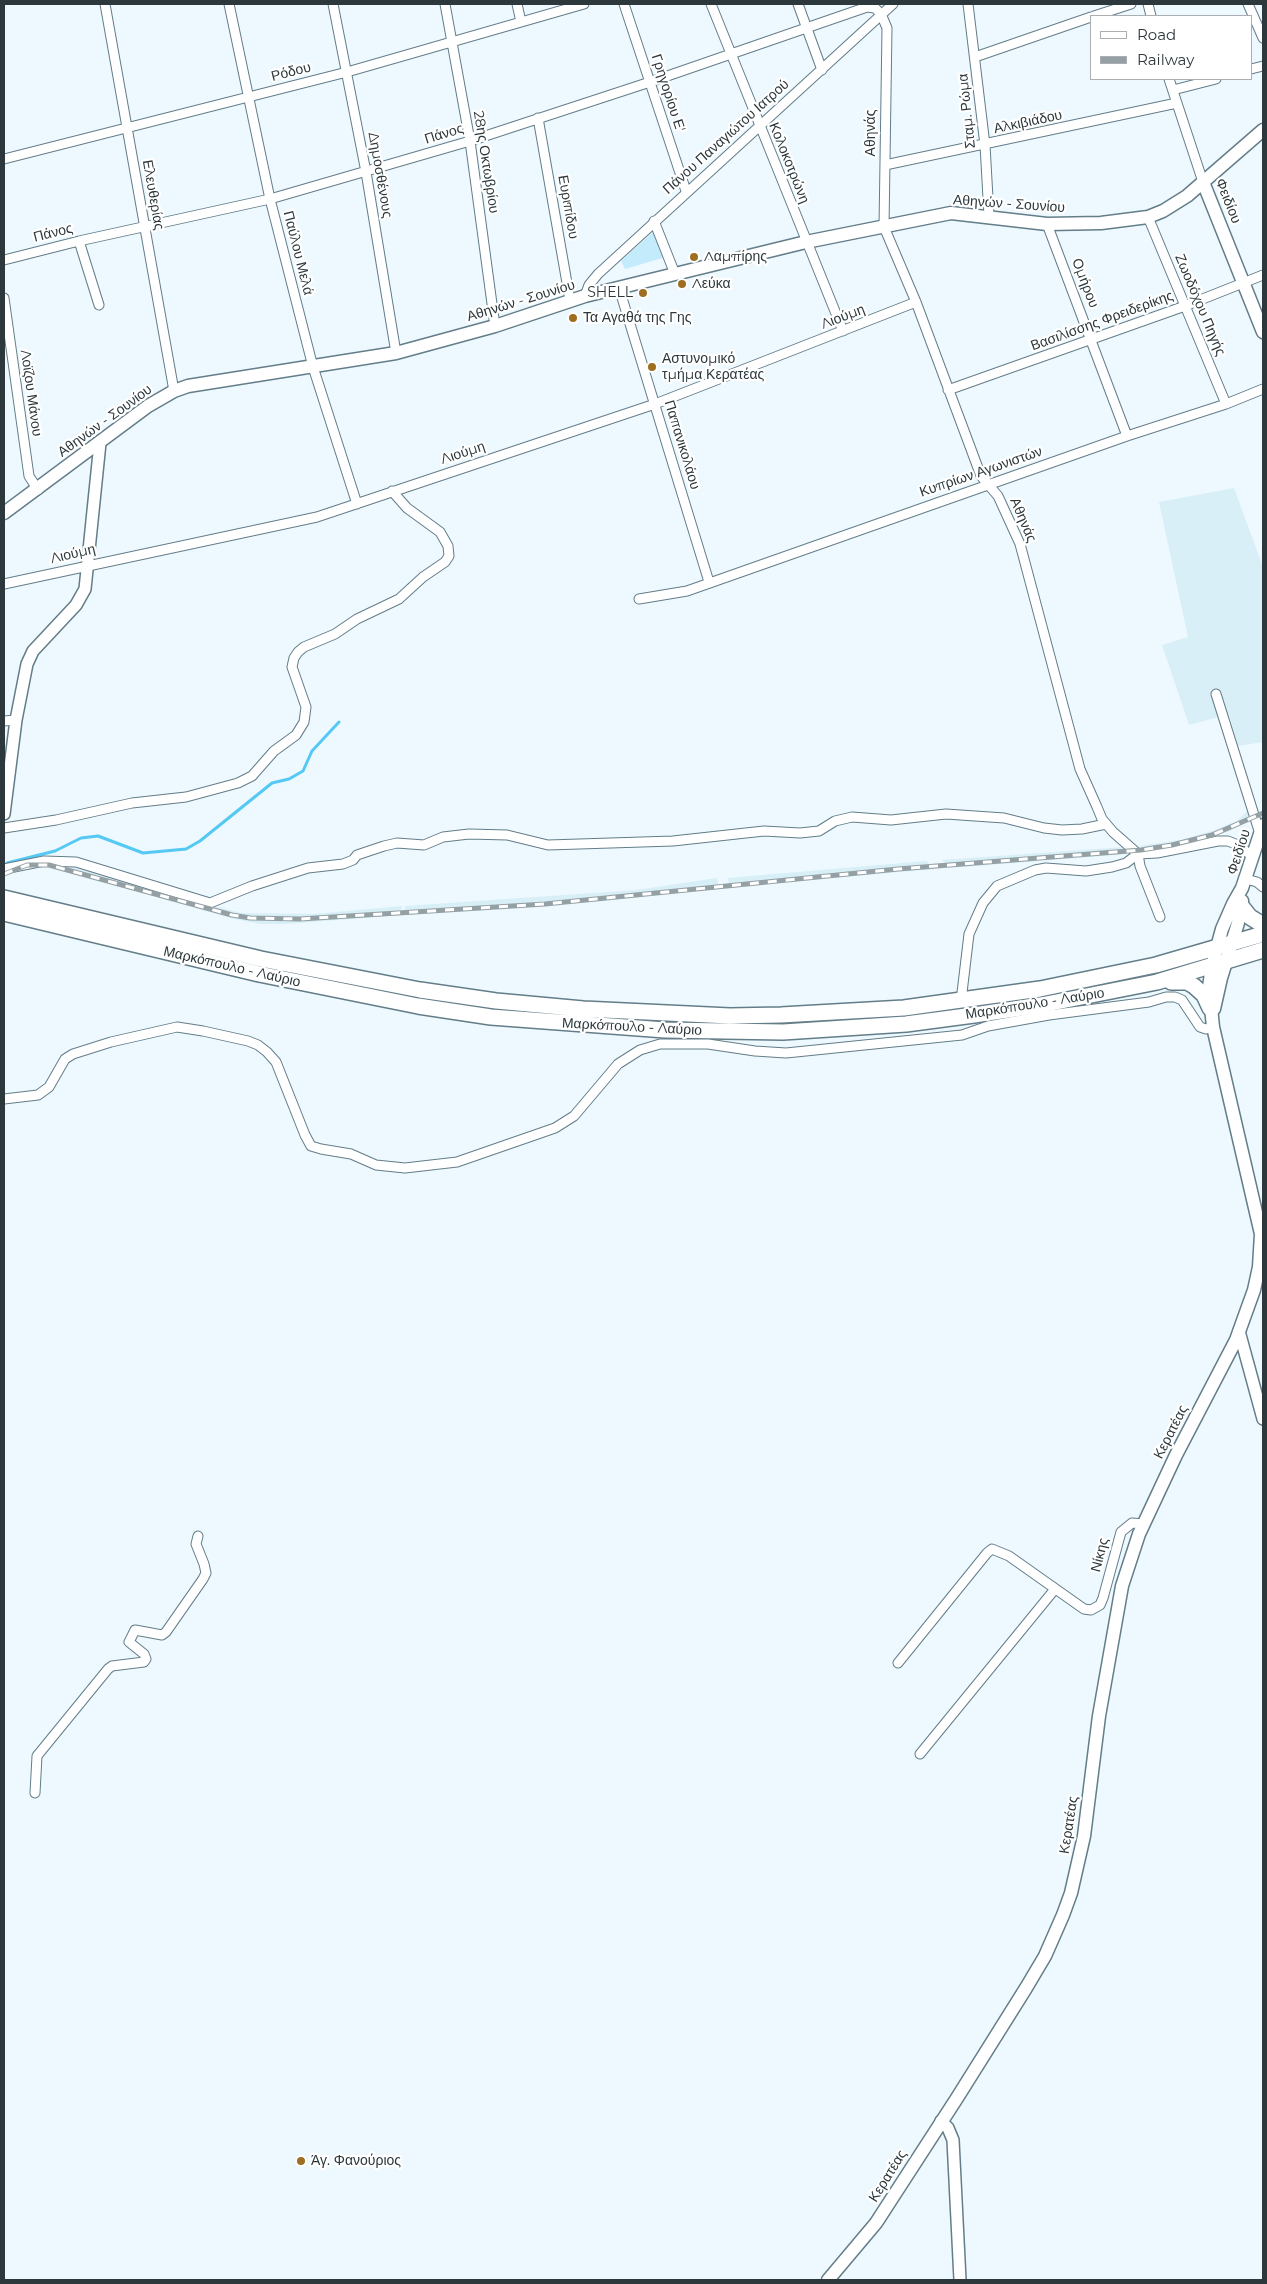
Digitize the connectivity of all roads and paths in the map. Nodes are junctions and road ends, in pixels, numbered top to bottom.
1 (106, 4) edge
2 (229, 4) edge
3 (333, 4) edge
4 (445, 4) edge
5 (517, 4) edge
6 (584, 4) edge
7 (624, 4) edge
8 (711, 4) edge
9 (798, 4) edge
10 (893, 4) edge
11 (968, 4) edge
12 (1130, 4) edge
13 (1248, 4) edge
14 (881, 14) junction
15 (1098, 15) edge
16 (1090, 18) edge
17 (521, 22) junction
18 (806, 26) junction
19 (1263, 38) edge
20 (453, 42) junction
21 (730, 54) junction
22 (975, 57) junction
23 (822, 70) junction
24 (347, 72) junction
25 (1170, 80) edge
26 (1212, 80) edge
27 (650, 82) junction
28 (1173, 90) junction
29 (249, 97) junction
30 (1177, 103) junction
31 (538, 118) junction
32 (760, 127) junction
33 (127, 129) junction
34 (1263, 130) edge
35 (470, 141) junction
36 (985, 145) junction
37 (4, 159) edge
38 (885, 165) junction
39 (366, 172) junction
40 (1204, 182) junction
41 (686, 191) junction
42 (270, 199) junction
43 (989, 216) junction
44 (1148, 218) junction
45 (654, 221) junction
46 (1048, 224) junction
47 (144, 226) junction
48 (884, 227) junction
49 (79, 241) junction
50 (806, 242) junction
51 (4, 260) edge
52 (675, 274) junction
53 (1263, 276) edge
54 (1245, 283) junction
55 (619, 288) junction
56 (585, 296) junction
57 (4, 298) edge
58 (570, 300) junction
59 (916, 302) junction
60 (99, 305) dead end
61 (1185, 306) junction
62 (495, 326) junction
63 (843, 332) junction
64 (1263, 332) edge
65 (1092, 340) junction
66 (396, 353) junction
67 (312, 367) junction
68 (1263, 389) edge
69 (948, 390) junction
70 (174, 391) junction
71 (655, 404) junction
72 (1226, 404) junction
73 (1128, 436) junction
74 (100, 443) junction
75 (987, 485) junction
76 (38, 490) junction
77 (392, 492) junction
78 (357, 504) junction
79 (4, 513) edge
80 (88, 565) junction
81 (709, 582) junction
82 (4, 584) edge
83 (639, 599) dead end
84 (1216, 694) dead end
85 (16, 720) junction
86 (4, 721) edge
87 (4, 814) edge
88 (1106, 824) junction
89 (4, 828) edge
90 (1262, 829) edge
91 (1138, 854) junction
92 (1253, 857) junction
93 (4, 869) edge
94 (1244, 883) junction
95 (1263, 887) edge
96 (4, 898) edge
97 (1242, 907) junction
98 (4, 913) edge
99 (1160, 917) dead end
100 (1263, 924) edge
101 (1263, 934) edge
102 (1233, 943) junction
103 (1216, 948) junction
104 (1263, 950) edge
105 (1227, 962) junction
106 (1212, 966) junction
107 (1156, 982) junction
108 (961, 1001) junction
109 (1210, 1008) junction
110 (1213, 1027) junction
111 (4, 1099) edge
112 (1262, 1231) edge
113 (1239, 1331) junction
114 (1263, 1420) edge
115 (1144, 1524) junction
116 (198, 1536) dead end
117 (1055, 1589) junction
118 (898, 1663) dead end
119 (920, 1754) dead end
120 (35, 1793) dead end
121 (941, 2120) junction
122 (828, 2280) edge
123 (960, 2280) edge

1 - 33 street, Ελευθερίας
2 - 29 street, Παύλου Μελά
3 - 24 street, Δημοσθένους
4 - 20 street, 28ης Οκτωβρίου
5 - 17 street
6 - 17 street, Ρόδου
7 - 27 street, Γρηγορίου Ε'
8 - 21 street, Κολοκοτρώνη
9 - 18 street
10 - 14 street, Πάνου Παναγιώτου Ιατρού
11 - 22 street, Σταμ. Ρώμα
12 - 15 street
13 - 19 street
14 - 18 street, Πάνος
14 - 23 street, Πάνου Παναγιώτου Ιατρού
14 - 38 street, Αθηνάς
16 - 22 street
17 - 20 street, Ρόδου
18 - 21 street, Πάνος
18 - 23 street
20 - 24 street, Ρόδου
20 - 35 street, 28ης Οκτωβρίου
21 - 27 street, Πάνος
21 - 32 street, Κολοκοτρώνη
22 - 36 street, Σταμ. Ρώμα
23 - 32 street, Πάνου Παναγιώτου Ιατρού
24 - 29 street, Ρόδου
24 - 39 street, Δημοσθένους
25 - 28 street, Φειδίου
26 - 28 street
27 - 31 street, Πάνος
27 - 41 street, Γρηγορίου Ε'
28 - 30 street, Φειδίου
29 - 33 street, Ρόδου
29 - 42 street, Παύλου Μελά
30 - 36 street, Αλκιβιάδου
30 - 40 street, Φειδίου
31 - 35 street, Πάνος
31 - 58 street, Ευριπίδου
32 - 41 street, Πάνου Παναγιώτου Ιατρού
32 - 50 street, Κολοκοτρώνη
33 - 37 street, Ρόδου
33 - 47 street, Ελευθερίας
34 - 40 main road, Αθηνών - Σουνίου
35 - 39 street, Πάνος
35 - 62 street, 28ης Οκτωβρίου
36 - 38 street, Αλκιβιάδου
36 - 43 street, Σταμ. Ρώμα
38 - 48 street, Αθηνάς
39 - 42 street, Πάνος
39 - 66 street, Δημοσθένους
40 - 44 main road, Αθηνών - Σουνίου
40 - 54 main road, Φειδίου
41 - 45 street, Πάνου Παναγιώτου Ιατρού
42 - 47 street, Πάνος
42 - 67 street, Παύλου Μελά
43 - 46 main road, Αθηνών - Σουνίου
43 - 48 main road, Αθηνών - Σουνίου
44 - 46 main road, Αθηνών - Σουνίου
44 - 61 street, Ζωοδόχου Πηγής
45 - 52 street
45 - 56 street, Πάνου Παναγιώτου Ιατρού
46 - 65 street, Ομήρου
47 - 49 street, Πάνος
47 - 70 street, Ελευθερίας
48 - 50 main road, Αθηνών - Σουνίου
48 - 59 street, Αθηνάς
49 - 51 street, Πάνος
49 - 60 street
50 - 52 main road, Αθηνών - Σουνίου
50 - 63 street, Κολοκοτρώνη
52 - 55 main road, Αθηνών - Σουνίου
53 - 54 street, Βασιλίσσης Φρειδερίκης
54 - 61 street, Βασιλίσσης Φρειδερίκης
54 - 64 main road, Φειδίου
55 - 56 main road, Αθηνών - Σουνίου
55 - 71 street, Παπανικολάου
56 - 58 main road, Αθηνών - Σουνίου
57 - 76 street, Λοϊζου Μάνου
58 - 62 main road, Αθηνών - Σουνίου
59 - 63 street, Λιούμη
59 - 69 street, Αθηνάς
61 - 65 street, Βασιλίσσης Φρειδερίκης
61 - 72 street, Ζωοδόχου Πηγής
62 - 66 main road, Αθηνών - Σουνίου
63 - 71 street, Λιούμη
65 - 69 street, Βασιλίσσης Φρειδερίκης
65 - 73 street, Ομήρου
66 - 67 main road, Αθηνών - Σουνίου
67 - 70 main road, Αθηνών - Σουνίου
67 - 78 street, Παύλου Μελά
68 - 72 street, Κυπρίων Αγωνιστών
69 - 75 street, Αθηνάς
70 - 74 main road, Αθηνών - Σουνίου
71 - 77 street, Λιούμη
71 - 81 street, Παπανικολάου
72 - 73 street, Κυπρίων Αγωνιστών
73 - 75 street, Κυπρίων Αγωνιστών
74 - 76 main road, Αθηνών - Σουνίου
74 - 80 street
75 - 81 street, Κυπρίων Αγωνιστών
75 - 88 street, Αθηνάς
76 - 79 main road, Αθηνών - Σουνίου
77 - 78 street, Λιούμη
77 - 89 street
78 - 80 street, Λιούμη
80 - 82 street, Λιούμη
80 - 85 street
81 - 83 street, Κυπρίων Αγωνιστών
84 - 90 street
85 - 86 street
85 - 87 street
88 - 91 street, Αθηνάς
88 - 93 street
90 - 92 main road, Φειδίου
91 - 92 street
91 - 99 street
91 - 108 street
92 - 94 main road, Φειδίου
94 - 95 street
94 - 97 main road
94 - 103 main road
96 - 108 highway, Μαρκόπουλο - Λαύριο
97 - 100 highway
97 - 102 main road
98 - 107 highway, Μαρκόπουλο - Λαύριο
101 - 102 highway, Μαρκόπουλο - Λαύριο
102 - 103 highway, Μαρκόπουλο - Λαύριο
102 - 105 main road
103 - 106 main road, Κερατέας
103 - 108 highway, Μαρκόπουλο - Λαύριο
104 - 105 highway, Μαρκόπουλο - Λαύριο
105 - 106 highway, Μαρκόπουλο - Λαύριο
105 - 110 main road
106 - 107 highway, Μαρκόπουλο - Λαύριο
106 - 109 main road, Κερατέας
107 - 109 highway
109 - 110 main road, Κερατέας
110 - 111 street
110 - 112 main road, Κερατέας
112 - 113 main road, Κερατέας
113 - 114 street
113 - 115 main road, Κερατέας
115 - 117 street, Νίκης
115 - 121 main road, Κερατέας
116 - 120 street
117 - 118 street
117 - 119 street
121 - 122 main road, Κερατέας
121 - 123 street

